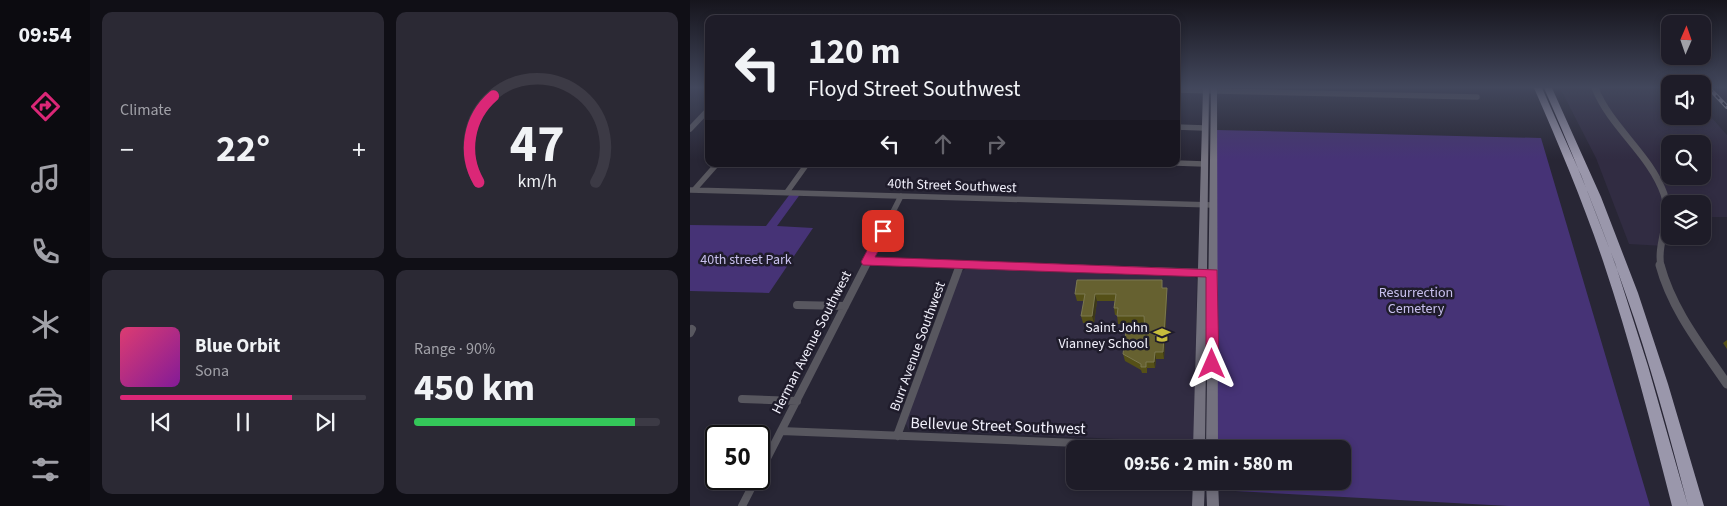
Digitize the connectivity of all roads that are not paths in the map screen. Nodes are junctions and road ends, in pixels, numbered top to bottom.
1 (1207, 112) edge
2 (1211, 112) edge
3 (1548, 112) edge
4 (1559, 112) edge
5 (1608, 112) edge
6 (705, 113) edge
7 (1180, 127) edge
8 (1205, 128) junction
9 (690, 129) edge
10 (1180, 163) edge
11 (1204, 164) junction
12 (714, 167) edge
13 (805, 167) edge
14 (692, 190) edge
15 (787, 192) junction
16 (901, 196) junction
17 (1203, 205) junction
18 (1213, 205) junction
19 (867, 262) junction
20 (960, 265) junction
21 (1201, 273) junction
22 (1212, 273) junction
23 (797, 305) dead end
24 (845, 306) junction
25 (1727, 384) edge
26 (742, 399) dead end
27 (797, 401) junction
28 (782, 431) junction
29 (1676, 435) junction
30 (897, 436) junction
31 (1199, 440) edge
32 (1212, 440) edge
33 (1066, 443) edge
34 (770, 453) edge
35 (750, 490) edge
36 (1199, 490) edge
37 (1212, 490) edge
38 (742, 506) edge
39 (1198, 506) edge
40 (1212, 506) edge
41 (1678, 506) edge
42 (1696, 506) edge
43 (1702, 506) edge

1 - 8 main road
2 - 18 main road
3 - 41 highway
4 - 29 highway
5 - 25 street
6 - 9 street
7 - 8 street
8 - 11 main road
10 - 11 street
11 - 17 main road
12 - 14 street
13 - 15 street
14 - 15 street, 40th Street Southwest
15 - 16 street, 40th Street Southwest
16 - 17 street, 40th Street Southwest
16 - 19 street, Herman Avenue Southwest
17 - 18 street, 40th Street Southwest
17 - 21 main road
18 - 22 main road
19 - 20 street
19 - 24 street, Herman Avenue Southwest
20 - 21 street
20 - 30 street, Burr Avenue Southwest
21 - 22 street
21 - 31 main road
22 - 32 main road
23 - 24 street
24 - 27 street, Herman Avenue Southwest
26 - 27 street
27 - 28 street, Herman Avenue Southwest
28 - 30 street, Bellevue Street Southwest
28 - 34 street, Herman Avenue Southwest
29 - 42 highway
29 - 43 highway
30 - 33 street, Bellevue Street Southwest
35 - 38 street
36 - 39 main road
37 - 40 main road

